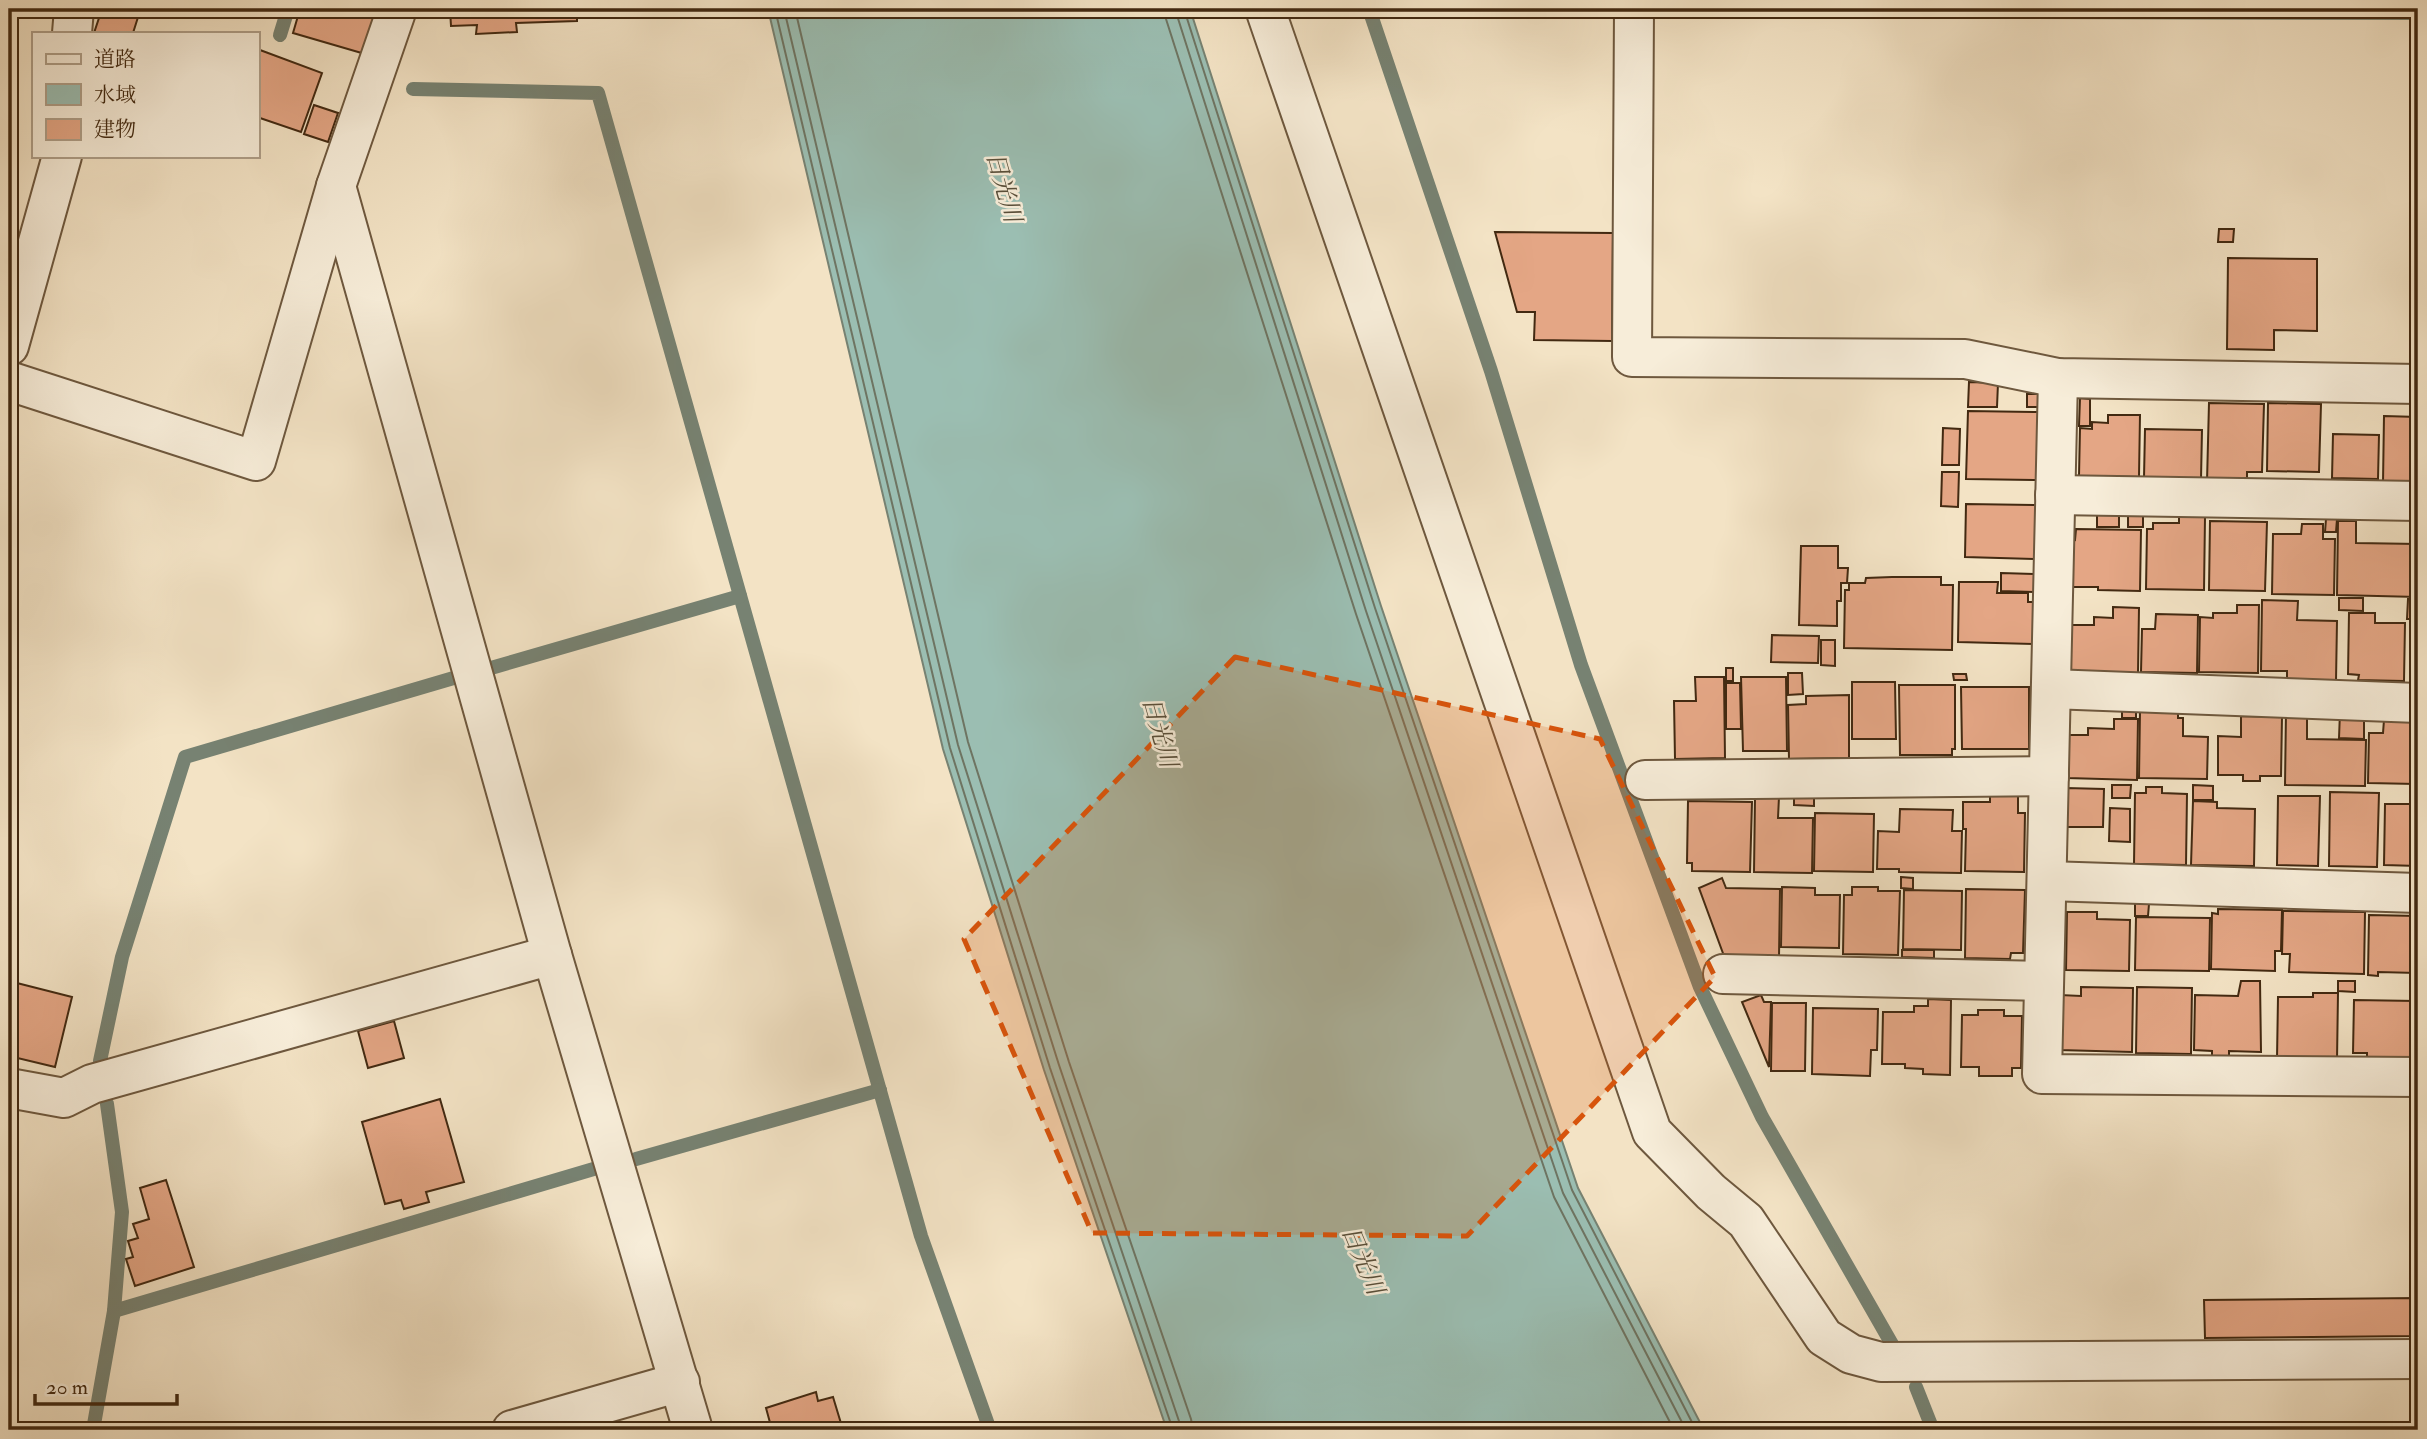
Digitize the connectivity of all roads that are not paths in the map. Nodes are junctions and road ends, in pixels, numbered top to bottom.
1 (74, 9) edge
2 (397, 9) edge
3 (1265, 9) edge
4 (1634, 9) edge
5 (72, 32) edge
6 (61, 158) edge
7 (336, 186) junction
8 (9, 346) edge
9 (2058, 378) junction
10 (9, 381) edge
11 (2418, 384) edge
12 (2055, 495) junction
13 (2418, 501) edge
14 (2051, 689) junction
15 (2418, 703) edge
16 (2049, 776) junction
17 (1645, 780) dead end
18 (2047, 881) junction
19 (2418, 893) edge
20 (552, 955) junction
21 (1723, 974) dead end
22 (2044, 981) junction
23 (2418, 1077) edge
24 (9, 1088) edge
25 (2418, 1359) edge
26 (680, 1382) junction
27 (512, 1430) edge
28 (694, 1430) edge

1 - 5 street
2 - 7 street
3 - 25 street
4 - 9 street
6 - 8 street
7 - 10 street
7 - 20 street
9 - 11 street
9 - 12 street
12 - 13 street
12 - 14 street
14 - 15 street
14 - 16 street
16 - 17 street
16 - 18 street
18 - 19 street
18 - 22 street
20 - 24 street
20 - 26 street
21 - 22 street
22 - 23 street
26 - 27 street
26 - 28 street

